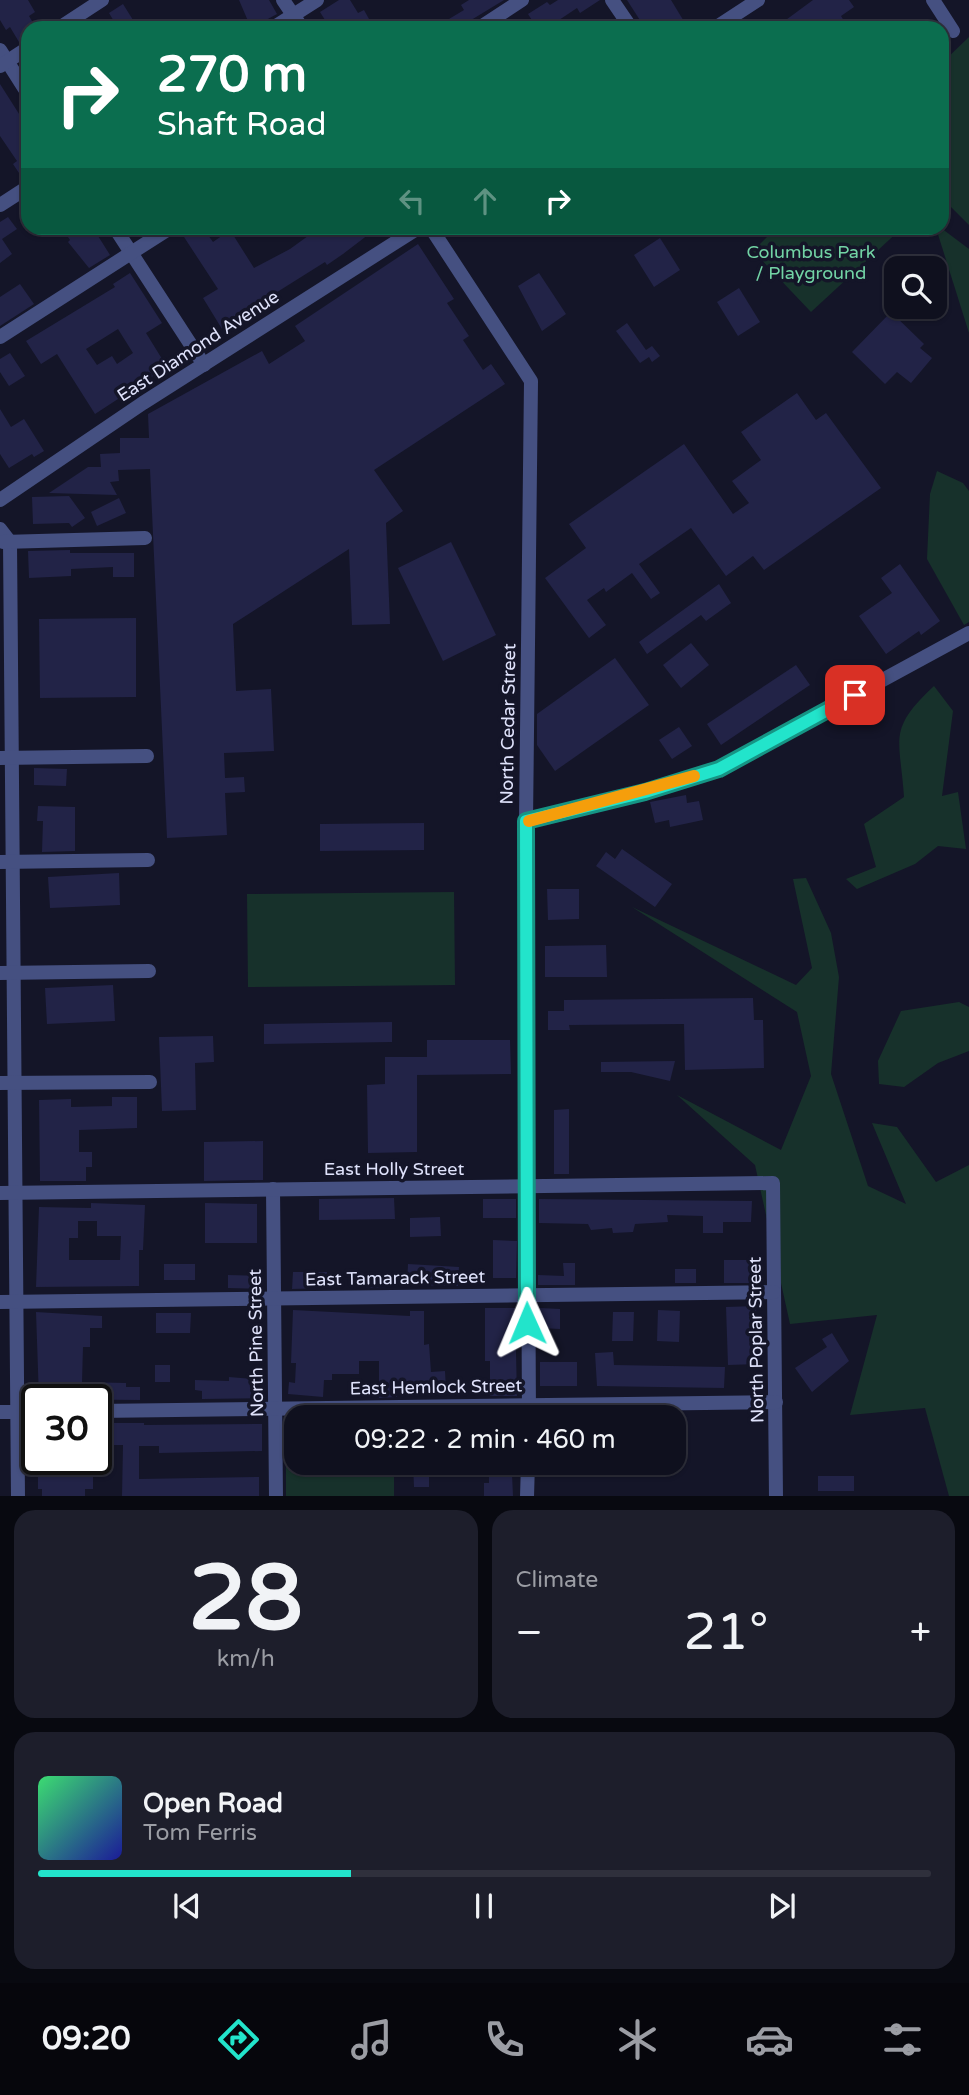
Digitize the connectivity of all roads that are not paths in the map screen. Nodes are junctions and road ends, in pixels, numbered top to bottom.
1 (102, 0) edge
2 (284, 0) edge
3 (317, 0) edge
4 (522, 0) edge
5 (612, 0) edge
6 (758, 0) edge
7 (933, 0) edge
8 (293, 15) junction
9 (70, 21) edge
10 (284, 21) edge
11 (297, 21) edge
12 (490, 21) edge
13 (626, 21) edge
14 (726, 21) edge
15 (947, 21) edge
16 (949, 25) edge
17 (953, 31) dead end
18 (21, 51) edge
19 (2, 59) edge
20 (21, 85) edge
21 (21, 192) edge
22 (0, 205) edge
23 (119, 235) edge
24 (159, 235) edge
25 (407, 235) edge
26 (436, 235) edge
27 (131, 253) junction
28 (0, 337) edge
29 (205, 365) junction
30 (0, 500) edge
31 (0, 529) edge
32 (145, 538) dead end
33 (5, 542) edge
34 (969, 633) edge
35 (5, 646) edge
36 (147, 756) dead end
37 (5, 758) edge
38 (526, 821) junction
39 (148, 860) dead end
40 (6, 862) edge
41 (149, 971) dead end
42 (6, 973) edge
43 (150, 1082) dead end
44 (7, 1083) edge
45 (773, 1183) joint
46 (527, 1188) junction
47 (273, 1189) junction
48 (15, 1192) junction
49 (0, 1193) edge
50 (774, 1292) junction
51 (526, 1295) junction
52 (274, 1298) junction
53 (0, 1302) edge
54 (16, 1302) junction
55 (775, 1402) junction
56 (529, 1405) edge
57 (686, 1405) edge
58 (275, 1409) junction
59 (284, 1409) edge
60 (112, 1411) edge
61 (0, 1412) edge
62 (18, 1412) junction
63 (528, 1475) edge
64 (18, 1496) edge
65 (276, 1496) edge
66 (527, 1496) edge
67 (776, 1496) edge

1 - 9 street
2 - 8 street
3 - 8 street
4 - 12 street
5 - 13 street
6 - 14 street
7 - 15 street
8 - 10 street
8 - 11 street
16 - 17 street
18 - 19 street
19 - 20 street
21 - 22 street
23 - 27 street
24 - 27 street
25 - 29 street, East Diamond Avenue
26 - 38 street, North Cedar Street
27 - 28 street
27 - 29 street
29 - 30 street, East Diamond Avenue
31 - 33 street
32 - 33 street
33 - 35 street
34 - 38 street
35 - 37 street
36 - 37 street
37 - 40 street
38 - 46 street, North Cedar Street
39 - 40 street
40 - 42 street
41 - 42 street
42 - 44 street
43 - 44 street
44 - 48 street
45 - 46 street, East Holly Street
45 - 50 street, North Poplar Street
46 - 47 street, East Holly Street
46 - 51 street, North Cedar Street
47 - 48 street, East Holly Street
47 - 52 street, North Pine Street
48 - 49 street, East Holly Street
48 - 54 street
50 - 51 street, East Tamarack Street
50 - 55 street, North Poplar Street
51 - 52 street, East Tamarack Street
51 - 56 street, North Cedar Street
52 - 54 street, East Tamarack Street
52 - 58 street, North Pine Street
53 - 54 street, East Tamarack Street
54 - 62 street
55 - 57 street, East Hemlock Street
55 - 67 street, North Poplar Street
58 - 59 street, East Hemlock Street
58 - 60 street, East Hemlock Street
58 - 65 street, North Pine Street
61 - 62 street
62 - 64 street
63 - 66 street

